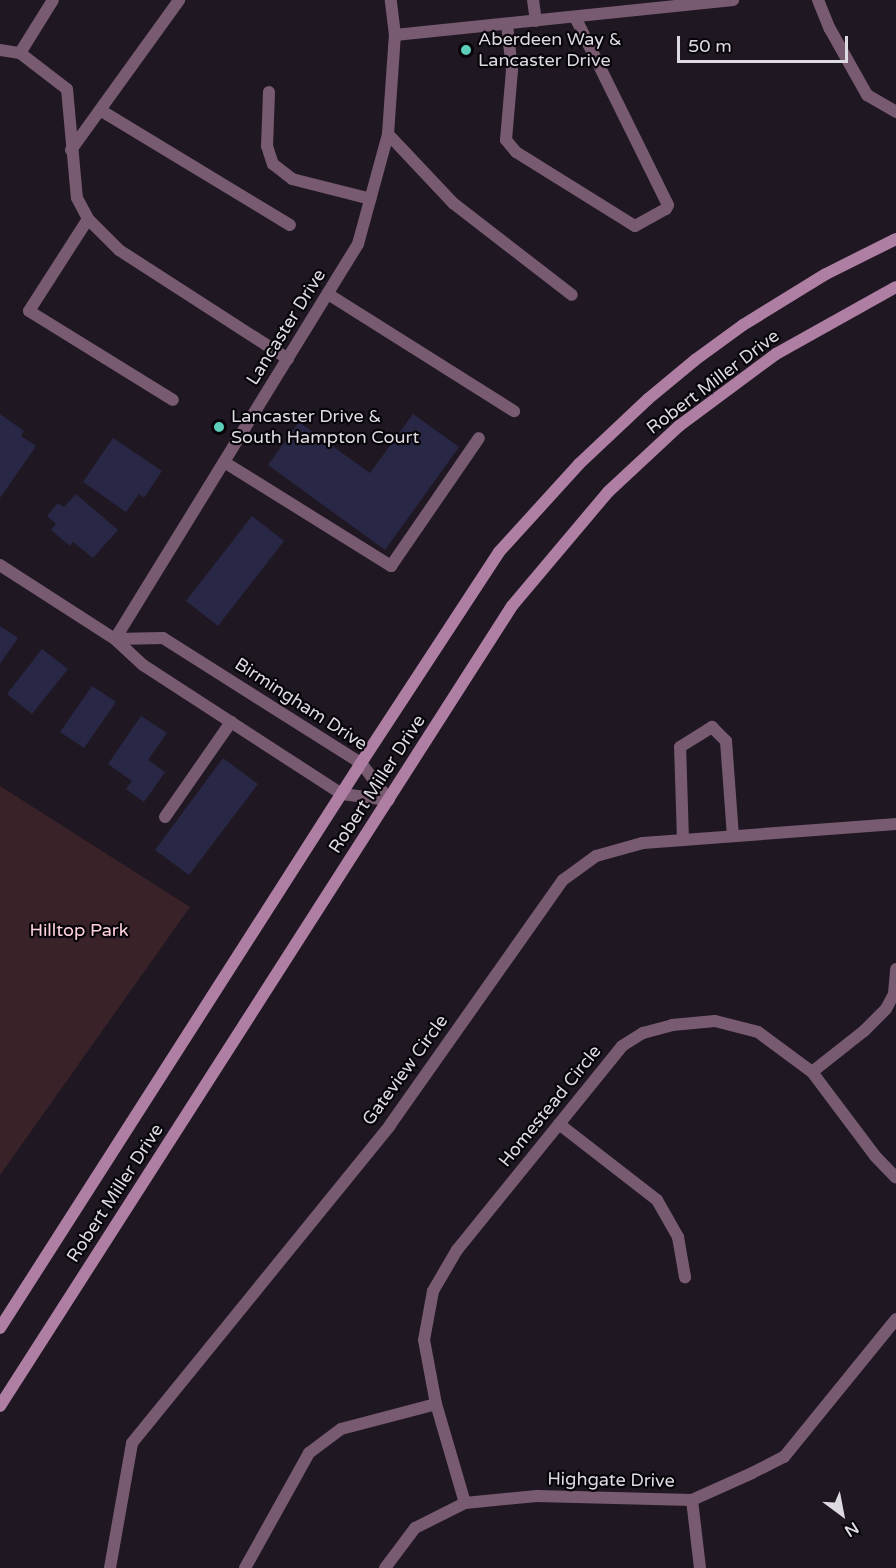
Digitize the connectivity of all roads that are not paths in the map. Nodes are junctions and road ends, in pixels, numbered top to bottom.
1 (53, 0) edge
2 (179, 0) edge
3 (392, 0) edge
4 (533, 0) edge
5 (733, 0) edge
6 (818, 0) edge
7 (575, 17) junction
8 (536, 21) junction
9 (507, 24) junction
10 (395, 35) junction
11 (0, 50) edge
12 (20, 53) junction
13 (269, 92) dead end
14 (100, 110) junction
15 (896, 113) edge
16 (388, 134) junction
17 (71, 150) junction
18 (370, 199) junction
19 (88, 219) junction
20 (290, 225) dead end
21 (896, 239) edge
22 (896, 287) edge
23 (328, 294) junction
24 (572, 295) dead end
25 (288, 359) junction
26 (173, 400) dead end
27 (514, 411) dead end
28 (479, 438) dead end
29 (224, 462) junction
30 (0, 565) edge
31 (115, 639) junction
32 (231, 722) junction
33 (361, 763) junction
34 (342, 794) junction
35 (389, 800) junction
36 (165, 818) dead end
37 (896, 824) edge
38 (734, 836) junction
39 (682, 840) junction
40 (896, 969) edge
41 (812, 1072) junction
42 (559, 1124) junction
43 (896, 1178) edge
44 (685, 1277) dead end
45 (896, 1319) edge
46 (0, 1328) edge
47 (436, 1404) junction
48 (0, 1406) edge
49 (692, 1500) junction
50 (465, 1503) junction
51 (110, 1568) edge
52 (245, 1568) edge
53 (385, 1568) edge
54 (700, 1568) edge

1 - 12 street
2 - 14 street
3 - 10 street, Lancaster Drive
4 - 8 street
5 - 7 street
6 - 15 street
7 - 8 street
7 - 9 street
8 - 9 street
9 - 10 street
10 - 16 street, Lancaster Drive
11 - 12 street
12 - 17 street
13 - 18 street
14 - 17 street
14 - 20 street
16 - 18 street, Lancaster Drive
16 - 24 street
17 - 19 street
18 - 23 street, Lancaster Drive
19 - 25 street
19 - 26 street
21 - 33 main road, Robert Miller Drive
22 - 35 main road, Robert Miller Drive
23 - 25 street, Lancaster Drive
23 - 27 street
25 - 29 street, Lancaster Drive
28 - 29 street
29 - 31 street, Lancaster Drive
30 - 31 street
31 - 32 street
31 - 33 street, Birmingham Drive
32 - 34 street
32 - 36 street
33 - 34 main road, Robert Miller Drive
33 - 35 street, Birmingham Drive
34 - 35 street
34 - 46 main road, Robert Miller Drive
35 - 48 main road, Robert Miller Drive
37 - 38 street, Gateview Circle
38 - 39 street, Gateview Circle
38 - 39 street
39 - 51 street, Gateview Circle
40 - 41 street
41 - 42 street, Homestead Circle
41 - 43 street, Homestead Circle
42 - 44 street
42 - 47 street, Homestead Circle
45 - 49 street, Highgate Drive
47 - 50 street, Homestead Circle
47 - 52 street
49 - 50 street, Highgate Drive
49 - 54 street
50 - 53 street, Highgate Drive

